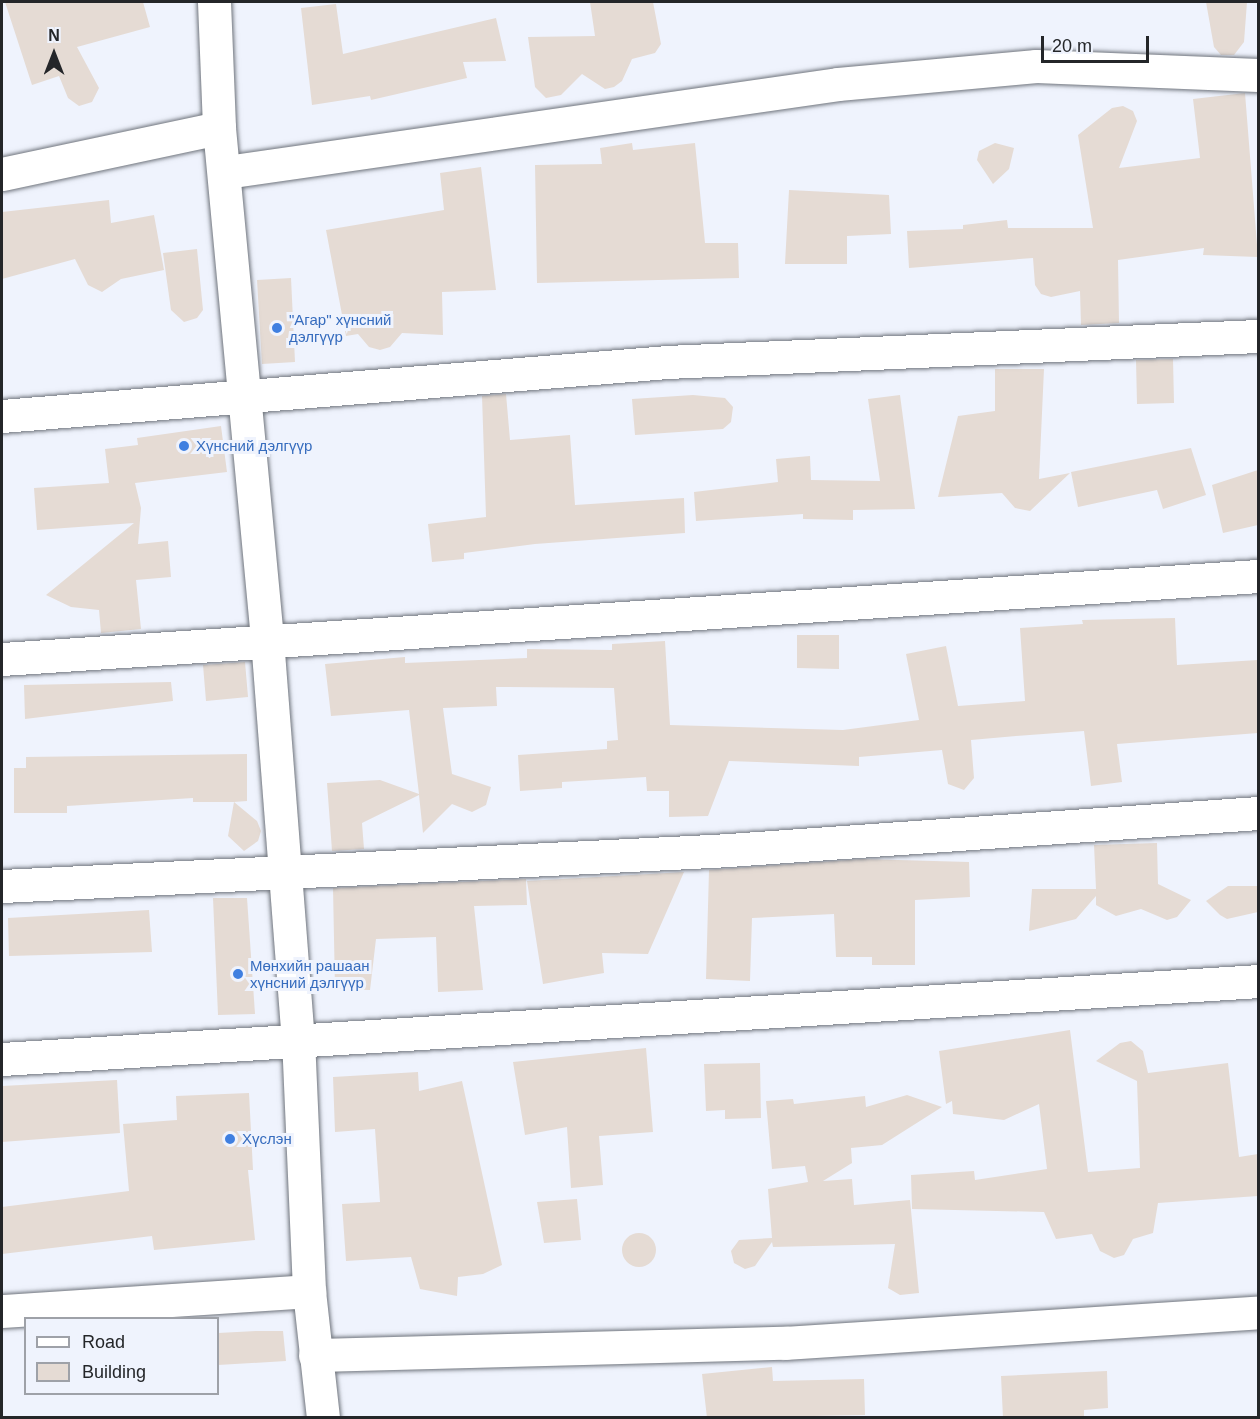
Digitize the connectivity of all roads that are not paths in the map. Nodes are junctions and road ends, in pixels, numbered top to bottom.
1 (214, 2) edge
2 (1258, 75) edge
3 (219, 128) junction
4 (226, 172) junction
5 (2, 174) edge
6 (1258, 336) edge
7 (244, 399) junction
8 (2, 416) edge
9 (1258, 576) edge
10 (267, 639) junction
11 (2, 659) edge
12 (1258, 813) edge
13 (283, 870) junction
14 (2, 886) edge
15 (1258, 981) edge
16 (298, 1038) junction
17 (2, 1059) edge
18 (309, 1291) junction
19 (2, 1311) edge
20 (1258, 1312) edge
21 (315, 1355) junction
22 (323, 1418) edge

1 - 3 street
2 - 4 street
3 - 4 street
3 - 5 street
4 - 7 street
6 - 7 street
7 - 8 street
7 - 10 street
9 - 10 street
10 - 11 street
10 - 13 street
12 - 13 street
13 - 14 street
13 - 16 street
15 - 16 street
16 - 17 street
16 - 18 street
18 - 19 street
18 - 21 street
20 - 21 street
21 - 22 street

